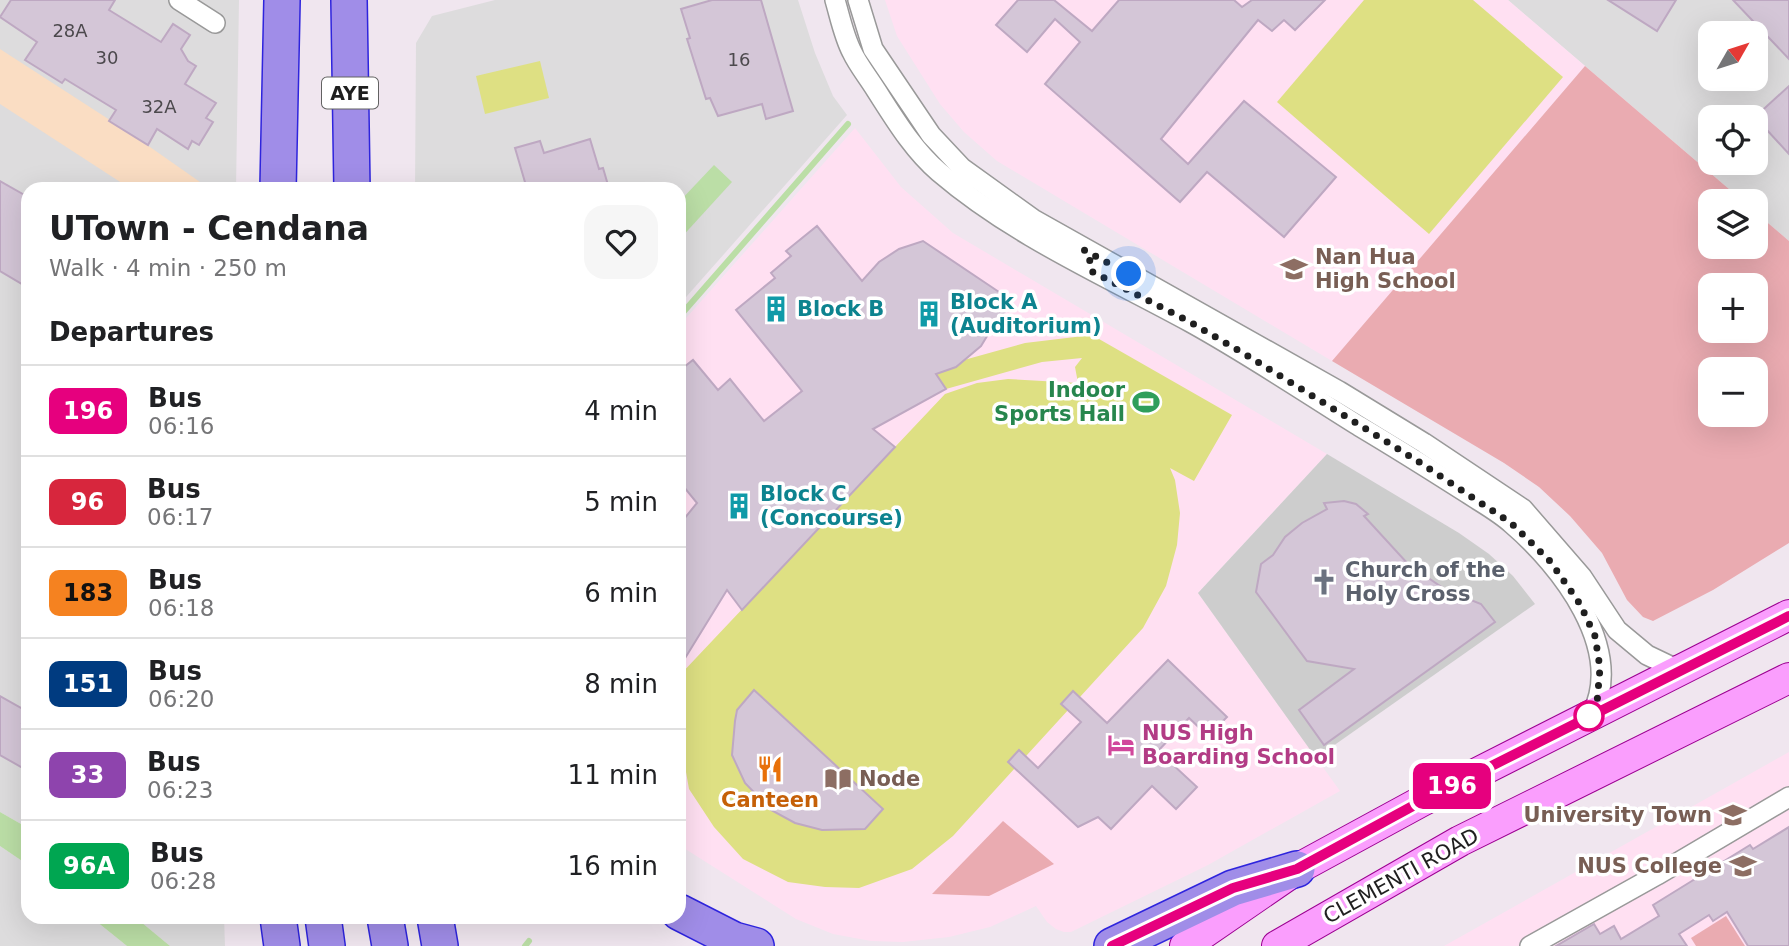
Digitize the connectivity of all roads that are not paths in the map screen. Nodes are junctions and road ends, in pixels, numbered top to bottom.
1 (179, 0) edge
2 (282, 0) edge
3 (349, 0) edge
4 (835, 0) edge
5 (858, 0) edge
6 (215, 23) dead end
7 (278, 182) edge
8 (352, 182) edge
9 (1084, 250) junction
10 (1091, 271) junction
11 (1789, 615) edge
12 (1685, 667) junction
13 (1789, 678) edge
14 (1592, 714) junction
15 (1789, 797) edge
16 (1297, 869) junction
17 (686, 916) edge
18 (260, 924) edge
19 (279, 924) edge
20 (324, 924) edge
21 (386, 924) edge
22 (436, 924) edge
23 (743, 944) edge
24 (263, 946) edge
25 (282, 946) edge
26 (327, 946) edge
27 (390, 946) edge
28 (440, 946) edge
29 (1112, 946) edge
30 (1185, 946) edge
31 (1277, 946) edge
32 (1530, 946) edge

1 - 6 street
2 - 7 highway
3 - 8 highway, AYE
4 - 10 street
5 - 9 street
9 - 10 street
9 - 12 street
10 - 14 street
11 - 12 main road
12 - 14 main road
13 - 31 main road, CLEMENTI ROAD
14 - 16 main road
15 - 32 street
16 - 29 highway
16 - 30 main road
17 - 23 highway
18 - 24 highway
19 - 25 highway
20 - 26 highway
21 - 27 highway
22 - 28 highway

